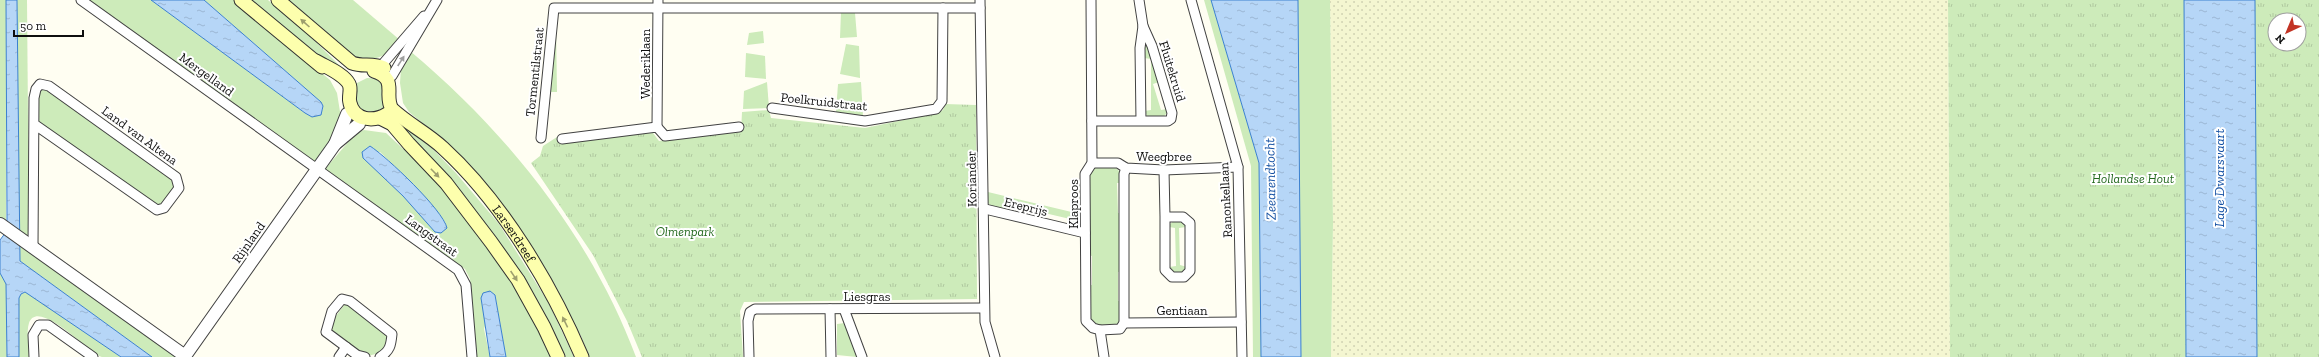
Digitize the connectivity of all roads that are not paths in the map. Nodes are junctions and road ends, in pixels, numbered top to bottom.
1 (81, 0) edge
2 (241, 0) edge
3 (278, 0) edge
4 (437, 0) edge
5 (1091, 0) edge
6 (1139, 0) edge
7 (1191, 0) edge
8 (658, 4) edge
9 (980, 4) edge
10 (943, 8) junction
11 (431, 10) junction
12 (1143, 26) junction
13 (361, 69) junction
14 (377, 69) junction
15 (392, 76) junction
16 (346, 86) junction
17 (394, 105) junction
18 (772, 108) dead end
19 (347, 114) junction
20 (1092, 121) junction
21 (1141, 121) junction
22 (370, 122) junction
23 (34, 124) junction
24 (657, 127) junction
25 (739, 127) dead end
26 (541, 138) dead end
27 (562, 139) dead end
28 (335, 144) junction
29 (1092, 163) junction
30 (1238, 167) junction
31 (1126, 168) junction
32 (317, 169) junction
33 (1164, 170) junction
34 (985, 209) junction
35 (1165, 217) junction
36 (2, 225) edge
37 (1085, 233) junction
38 (33, 246) junction
39 (984, 308) junction
40 (830, 309) junction
41 (844, 309) junction
42 (1241, 322) junction
43 (1124, 323) junction
44 (1100, 330) junction
45 (346, 347) junction
46 (34, 357) edge
47 (94, 357) edge
48 (185, 357) edge
49 (340, 357) edge
50 (365, 357) edge
51 (380, 357) edge
52 (472, 357) edge
53 (558, 357) edge
54 (582, 357) edge
55 (749, 357) edge
56 (831, 357) edge
57 (862, 357) edge
58 (994, 357) edge
59 (1104, 357) edge
60 (1242, 357) edge

1 - 32 street, Mergelland
2 - 16 main road
13 -> 3 main road
4 - 11 street
5 - 20 street, Klaproos
6 - 12 street, Fluitekruid
7 - 30 street, Ranonkellaan
8 - 10 street
8 - 24 street, Wederiklaan
8 - 26 street, Tormentilstraat
9 - 10 street
9 - 34 street, Koriander
10 - 18 street, Poelkruidstraat
11 - 14 street
15 -> 11 street
12 - 21 street, Fluitekruid
12 - 21 street, Fluitekruid
13 - 14 main road
13 - 16 main road
14 - 15 main road
14 - 17 main road
15 - 17 main road
16 - 19 main road
16 - 22 main road
17 - 22 main road
54 -> 17 main road, Larserdreef
19 - 22 main road
19 - 28 street, Rijnland
20 - 21 street, Fluitekruid
20 - 29 street, Klaproos
22 - 28 street, Rijnland
22 -> 53 main road, Larserdreef
23 - 23 street, Land van Altena
23 - 38 street, Land van Altena
24 - 25 street
24 - 27 street
28 - 32 street, Rijnland
29 - 31 street, Weegbree
29 - 37 street, Klaproos
30 - 33 street, Weegbree
30 - 42 street, Ranonkellaan
31 - 33 street, Weegbree
31 - 43 street
32 - 48 street, Rijnland
32 - 52 street, Langstraat
33 - 35 street
34 - 37 street, Ereprijs
34 - 39 street, Koriander
35 - 35 street
36 - 38 street, Rijnland
37 - 44 street, Klaproos
38 - 48 street, Rijnland
39 - 41 street, Liesgras
39 - 58 street, Koriander
40 - 41 street, Liesgras
40 - 55 street, Liesgras
40 - 56 street
41 - 57 street
42 - 43 street, Gentiaan
42 - 60 street, Ranonkellaan
43 - 44 street
44 - 59 street
45 - 49 street
45 - 50 street
45 - 51 street
46 - 47 street

